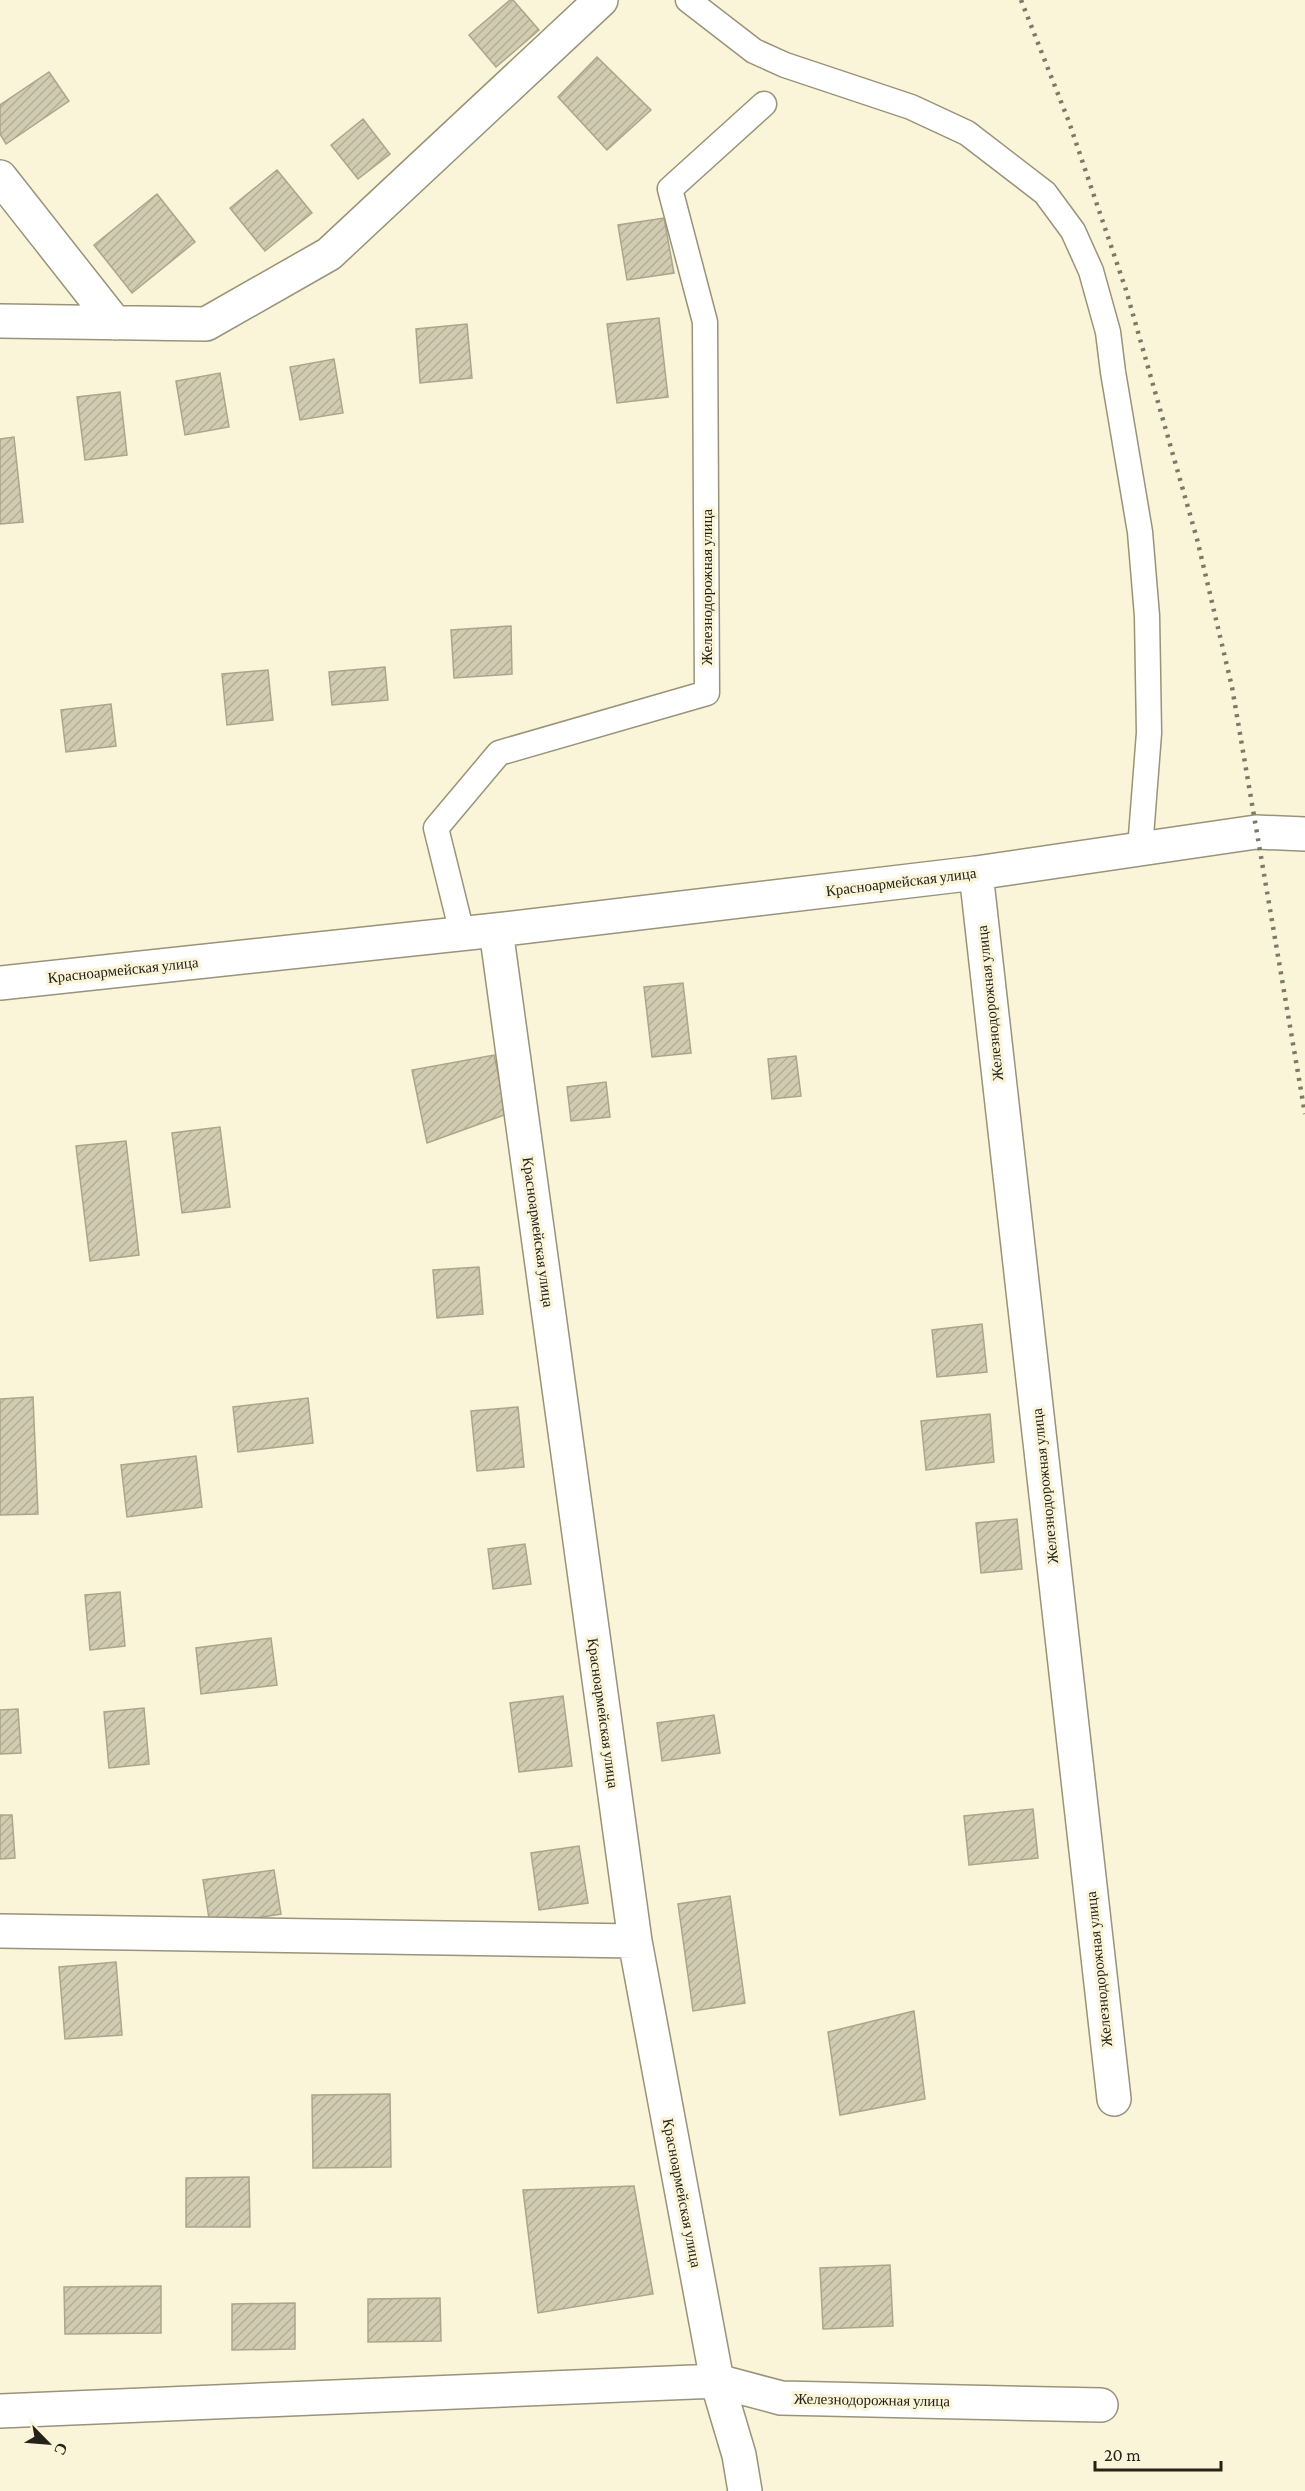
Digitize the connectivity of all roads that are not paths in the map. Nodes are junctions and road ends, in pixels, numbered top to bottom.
1 (601, 0) edge
2 (688, 0) edge
3 (764, 104) dead end
4 (0, 177) edge
5 (0, 321) edge
6 (115, 323) junction
7 (1305, 834) edge
8 (1140, 849) junction
9 (976, 873) junction
10 (496, 930) junction
11 (462, 933) junction
12 (0, 983) edge
13 (0, 1931) edge
14 (635, 1941) junction
15 (1114, 2099) dead end
16 (717, 2381) junction
17 (1101, 2405) dead end
18 (0, 2411) edge
19 (745, 2491) edge

1 - 6 street
2 - 8 lane
3 - 11 lane, Железнодорожная улица
4 - 6 street
5 - 6 street
7 - 8 street, Красноармейская улица
8 - 9 street, Красноармейская улица
9 - 10 street, Красноармейская улица
9 - 15 street, Железнодорожная улица
10 - 11 street, Красноармейская улица
10 - 14 street, Красноармейская улица
11 - 12 street, Красноармейская улица
13 - 14 street
14 - 16 street, Красноармейская улица
16 - 17 street, Железнодорожная улица
16 - 18 street, Железнодорожная улица
16 - 19 street, Красноармейская улица

